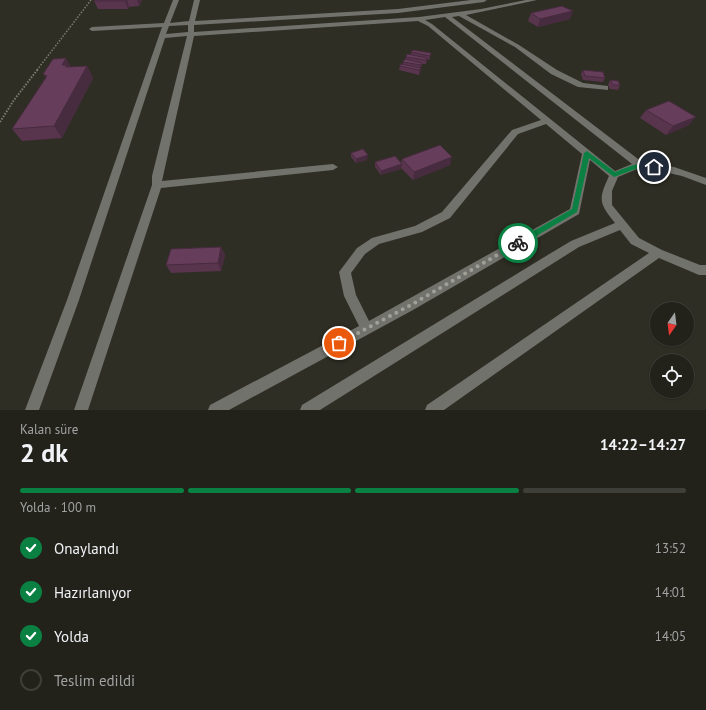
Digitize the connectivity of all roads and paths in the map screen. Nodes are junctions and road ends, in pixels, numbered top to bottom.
1 (91, 0) edge
2 (176, 0) edge
3 (197, 0) edge
4 (484, 0) edge
5 (534, 0) edge
6 (460, 14) junction
7 (447, 16) junction
8 (419, 19) junction
9 (166, 25) junction
10 (92, 29) dead end
11 (191, 29) junction
12 (163, 36) junction
13 (605, 88) dead end
14 (547, 121) junction
15 (0, 122) edge
16 (587, 153) junction
17 (640, 165) junction
18 (333, 167) dead end
19 (614, 175) junction
20 (704, 178) edge
21 (157, 185) junction
22 (622, 225) junction
23 (658, 253) junction
24 (706, 270) edge
25 (367, 329) junction
26 (32, 410) edge
27 (81, 410) edge
28 (215, 410) edge
29 (307, 410) edge
30 (432, 410) edge

1 - 15 path
2 - 9 street
3 - 11 street
4 - 11 street
5 - 6 street
6 - 7 street
6 - 13 street
7 - 8 street
7 - 17 street
8 - 11 street
8 - 14 street
9 - 10 street
9 - 11 street
9 - 12 street
11 - 12 street
11 - 21 street
12 - 26 street
14 - 16 street
14 - 25 street
16 - 19 street
16 - 25 street
17 - 19 street
17 - 20 street
18 - 21 street
19 - 22 street
21 - 27 street
22 - 23 street
22 - 29 street
23 - 24 street
23 - 30 street
25 - 28 street

